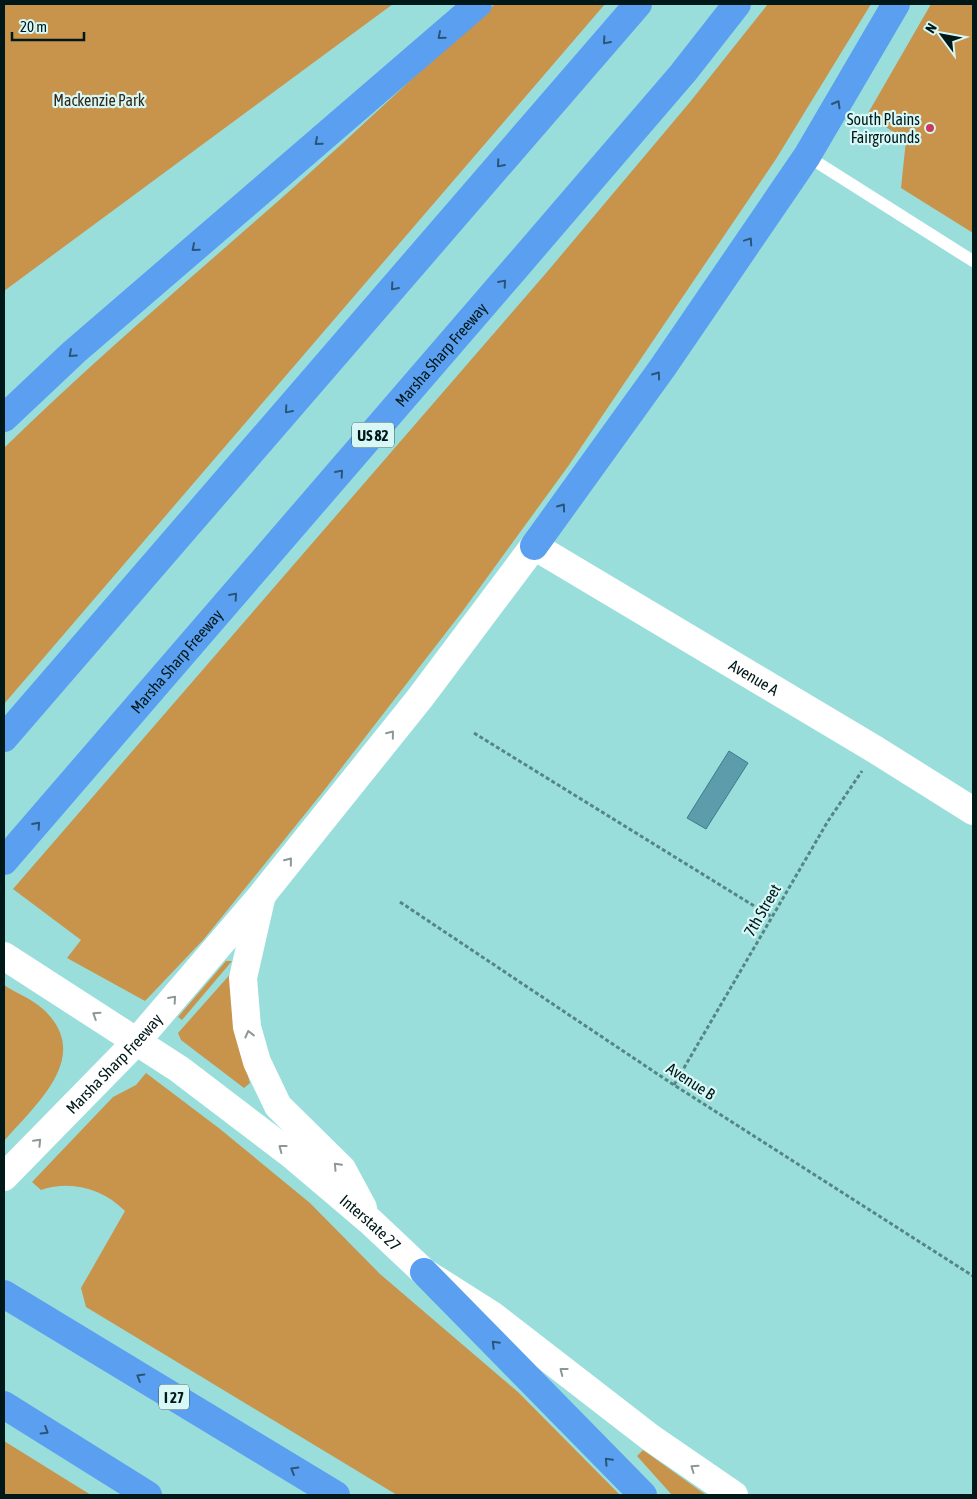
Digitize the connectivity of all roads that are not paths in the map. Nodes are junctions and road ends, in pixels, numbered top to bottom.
1 (478, 4) edge
2 (638, 4) edge
3 (737, 4) edge
4 (896, 4) edge
5 (806, 156) junction
6 (973, 261) edge
7 (4, 418) edge
8 (534, 546) junction
9 (4, 738) edge
10 (973, 811) edge
11 (4, 861) edge
12 (262, 895) junction
13 (4, 956) edge
14 (137, 1041) junction
15 (4, 1177) edge
16 (371, 1222) junction
17 (424, 1272) junction
18 (8, 1297) edge
19 (4, 1405) edge
20 (148, 1495) edge
21 (336, 1495) edge
22 (643, 1495) edge
23 (734, 1495) edge

1 -> 7 highway
2 -> 9 highway
11 -> 3 highway, Marsha Sharp Freeway / US 82
5 -> 4 highway
5 - 6 lane
8 -> 5 highway
8 - 10 main road, Avenue A
12 -> 8 main road, Marsha Sharp Freeway
14 -> 12 main road, Marsha Sharp Freeway
16 -> 12 main road
14 -> 13 main road, Interstate 27
15 -> 14 main road, Marsha Sharp Freeway
16 -> 14 main road, Interstate 27
16 - 17 main road, Interstate 27
22 -> 17 highway
23 -> 17 main road, Interstate 27
21 -> 18 highway, I 27
19 -> 20 highway

